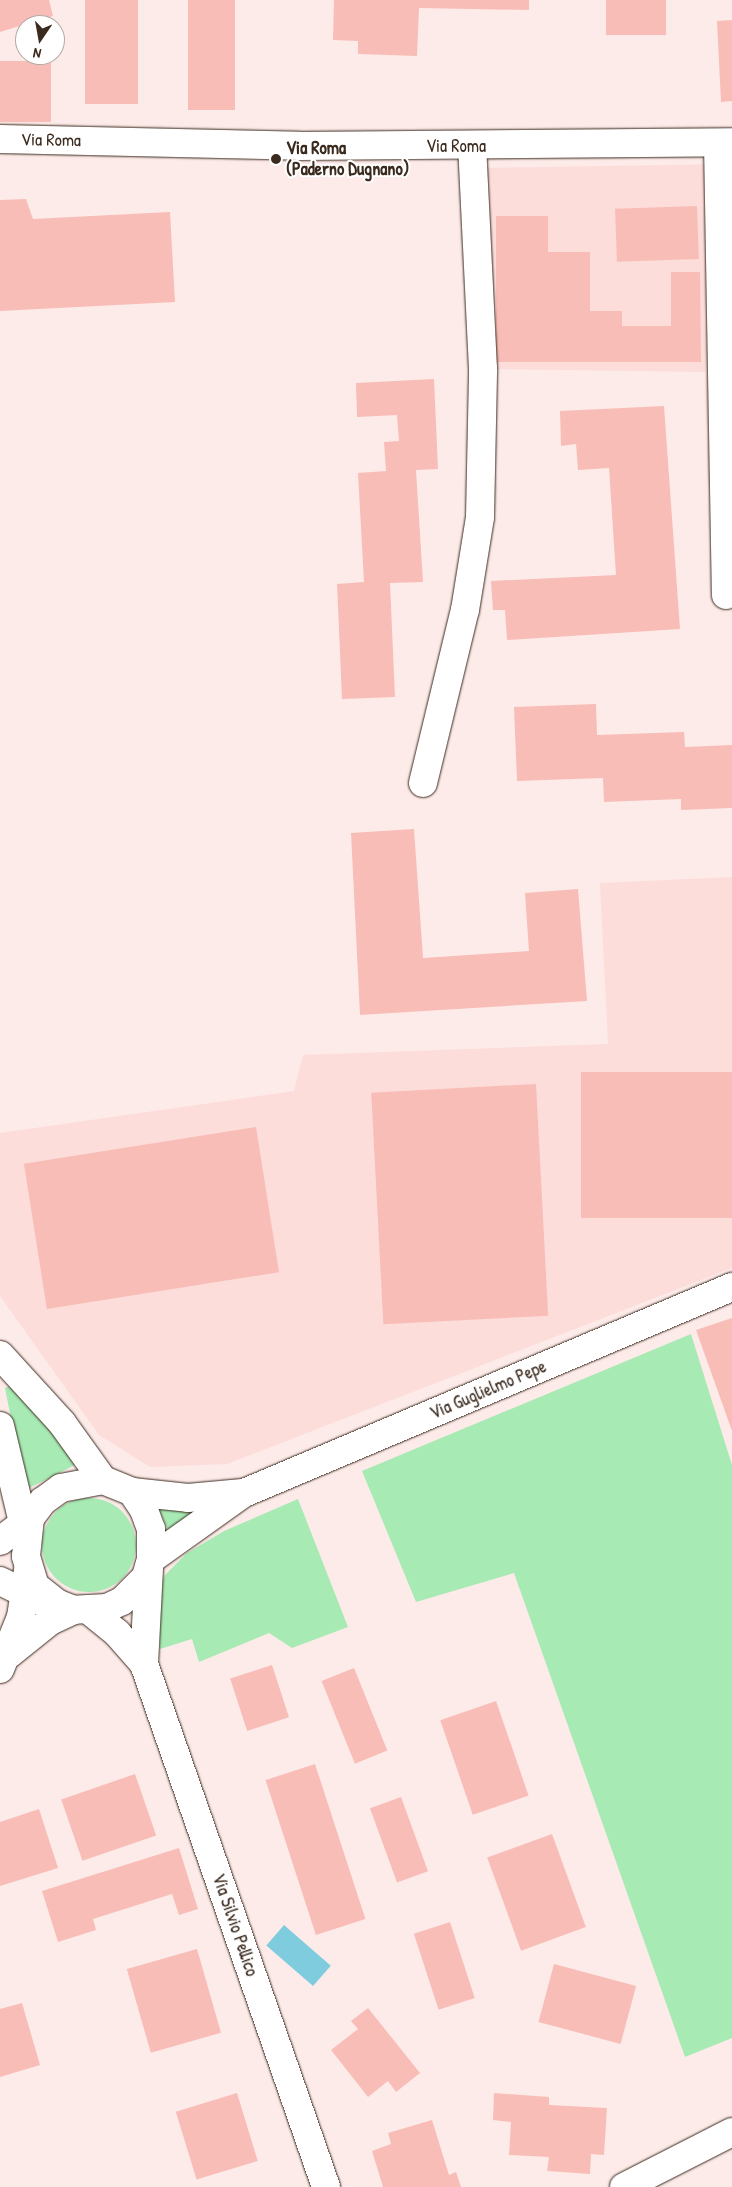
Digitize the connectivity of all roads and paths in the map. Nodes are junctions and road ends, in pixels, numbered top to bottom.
1 (0, 139) edge
2 (725, 142) edge
3 (472, 146) junction
4 (726, 595) dead end
5 (423, 783) dead end
6 (732, 1287) edge
7 (0, 1355) edge
8 (0, 1426) edge
9 (103, 1480) junction
10 (132, 1492) junction
11 (244, 1493) junction
12 (17, 1527) edge
13 (150, 1563) junction
14 (18, 1591) edge
15 (74, 1608) junction
16 (4, 1662) edge
17 (144, 1664) junction
18 (732, 2132) edge
19 (326, 2187) edge
20 (624, 2187) edge

1 - 3 street, Via Roma
2 - 3 street, Via Roma
2 - 4 street
3 - 5 street
6 - 11 street, Via Guglielmo Pepe
7 - 9 street
8 - 12 street
9 - 10 street
9 - 12 street
10 - 11 street, Via Guglielmo Pepe
10 - 13 street
11 - 13 street, Via Guglielmo Pepe
12 - 14 street
13 - 15 street
13 - 17 street, Via Silvio Pellico
14 - 15 street
14 - 16 street
15 - 16 street
15 - 17 street, Via Silvio Pellico
17 - 19 street, Via Silvio Pellico
18 - 20 street

